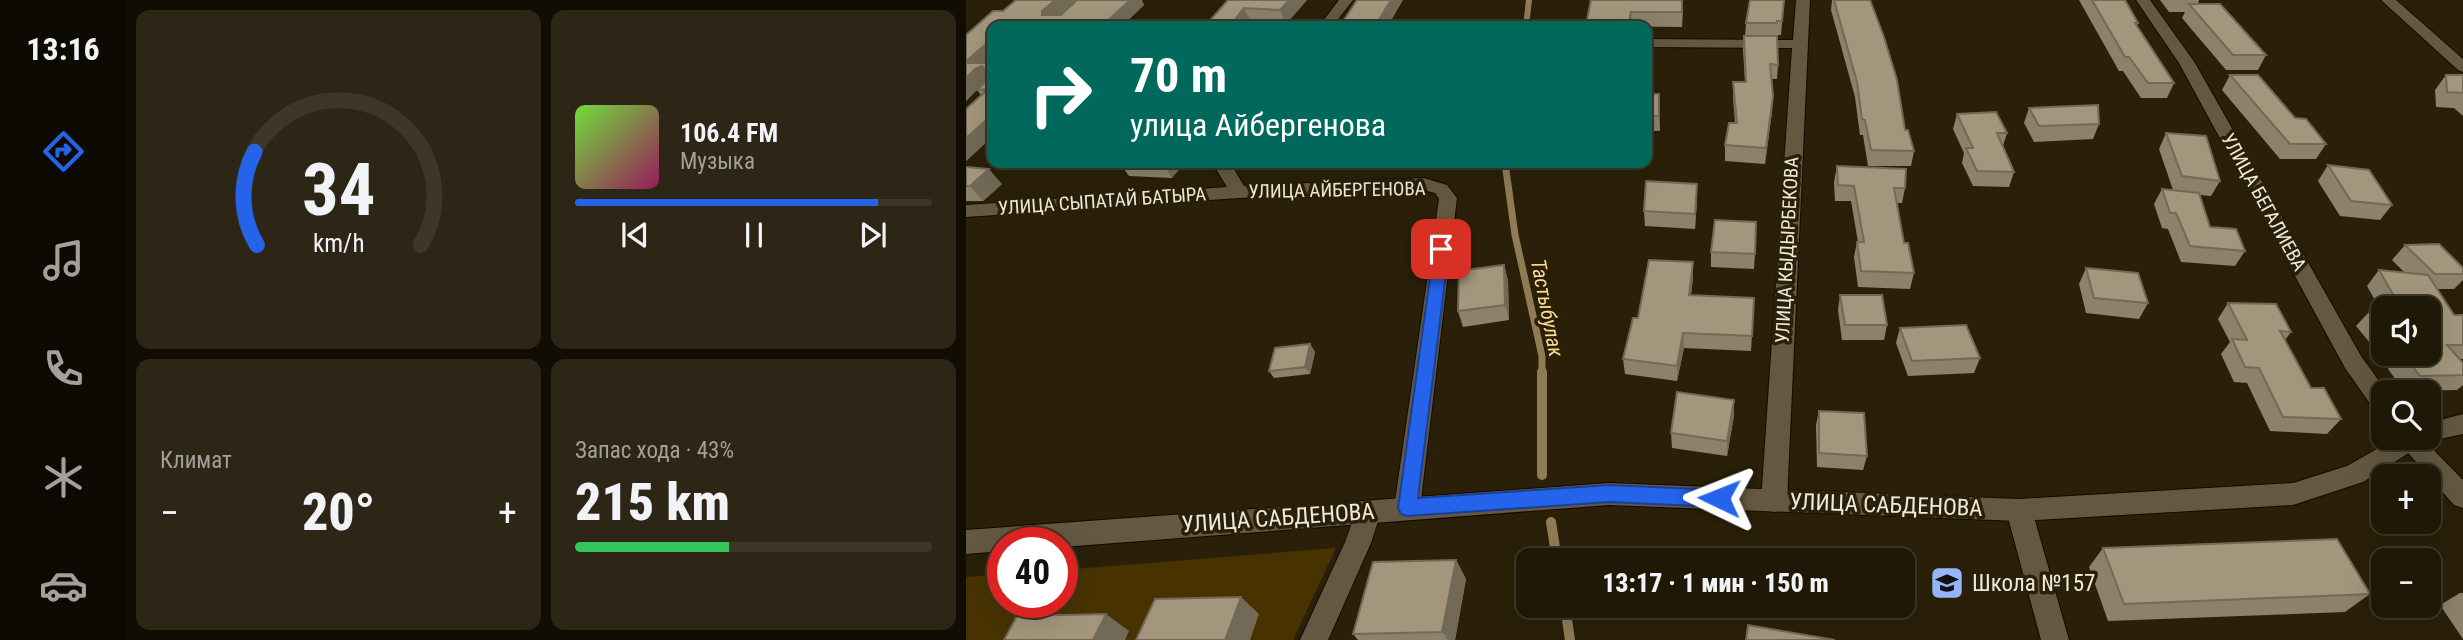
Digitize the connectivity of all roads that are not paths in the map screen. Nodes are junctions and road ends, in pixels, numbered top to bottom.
1 (1346, 0) edge
2 (1803, 0) edge
3 (2143, 0) edge
4 (2388, 0) edge
5 (1330, 21) edge
6 (1652, 43) edge
7 (1800, 44) junction
8 (2463, 67) edge
9 (1225, 168) edge
10 (1238, 192) junction
11 (966, 211) edge
12 (2371, 387) edge
13 (2463, 424) edge
14 (2441, 430) edge
15 (2394, 450) edge
16 (2425, 450) edge
17 (2463, 497) edge
18 (1774, 500) junction
19 (1407, 508) junction
20 (2019, 510) junction
21 (1368, 512) junction
22 (966, 542) edge
23 (1314, 640) edge
24 (2055, 640) edge

1 - 5 street
2 - 7 street, УЛИЦА КЫДЫРБЕКОВА
3 - 12 street, УЛИЦА БЕГАЛИЕВА
4 - 8 street
6 - 7 street
7 - 18 street, УЛИЦА КЫДЫРБЕКОВА
9 - 10 street, УЛИЦА АЙБЕРГЕНОВА
10 - 11 street, УЛИЦА СЫПАТАЙ БАТЫРА
10 - 19 street, УЛИЦА АЙБЕРГЕНОВА
13 - 14 street, УЛИЦА САБДЕНОВА
15 - 20 street, УЛИЦА САБДЕНОВА
16 - 17 street
18 - 19 street, УЛИЦА САБДЕНОВА
18 - 20 street, УЛИЦА САБДЕНОВА
19 - 21 street, УЛИЦА САБДЕНОВА
20 - 24 street
21 - 22 street, УЛИЦА САБДЕНОВА
21 - 23 street

